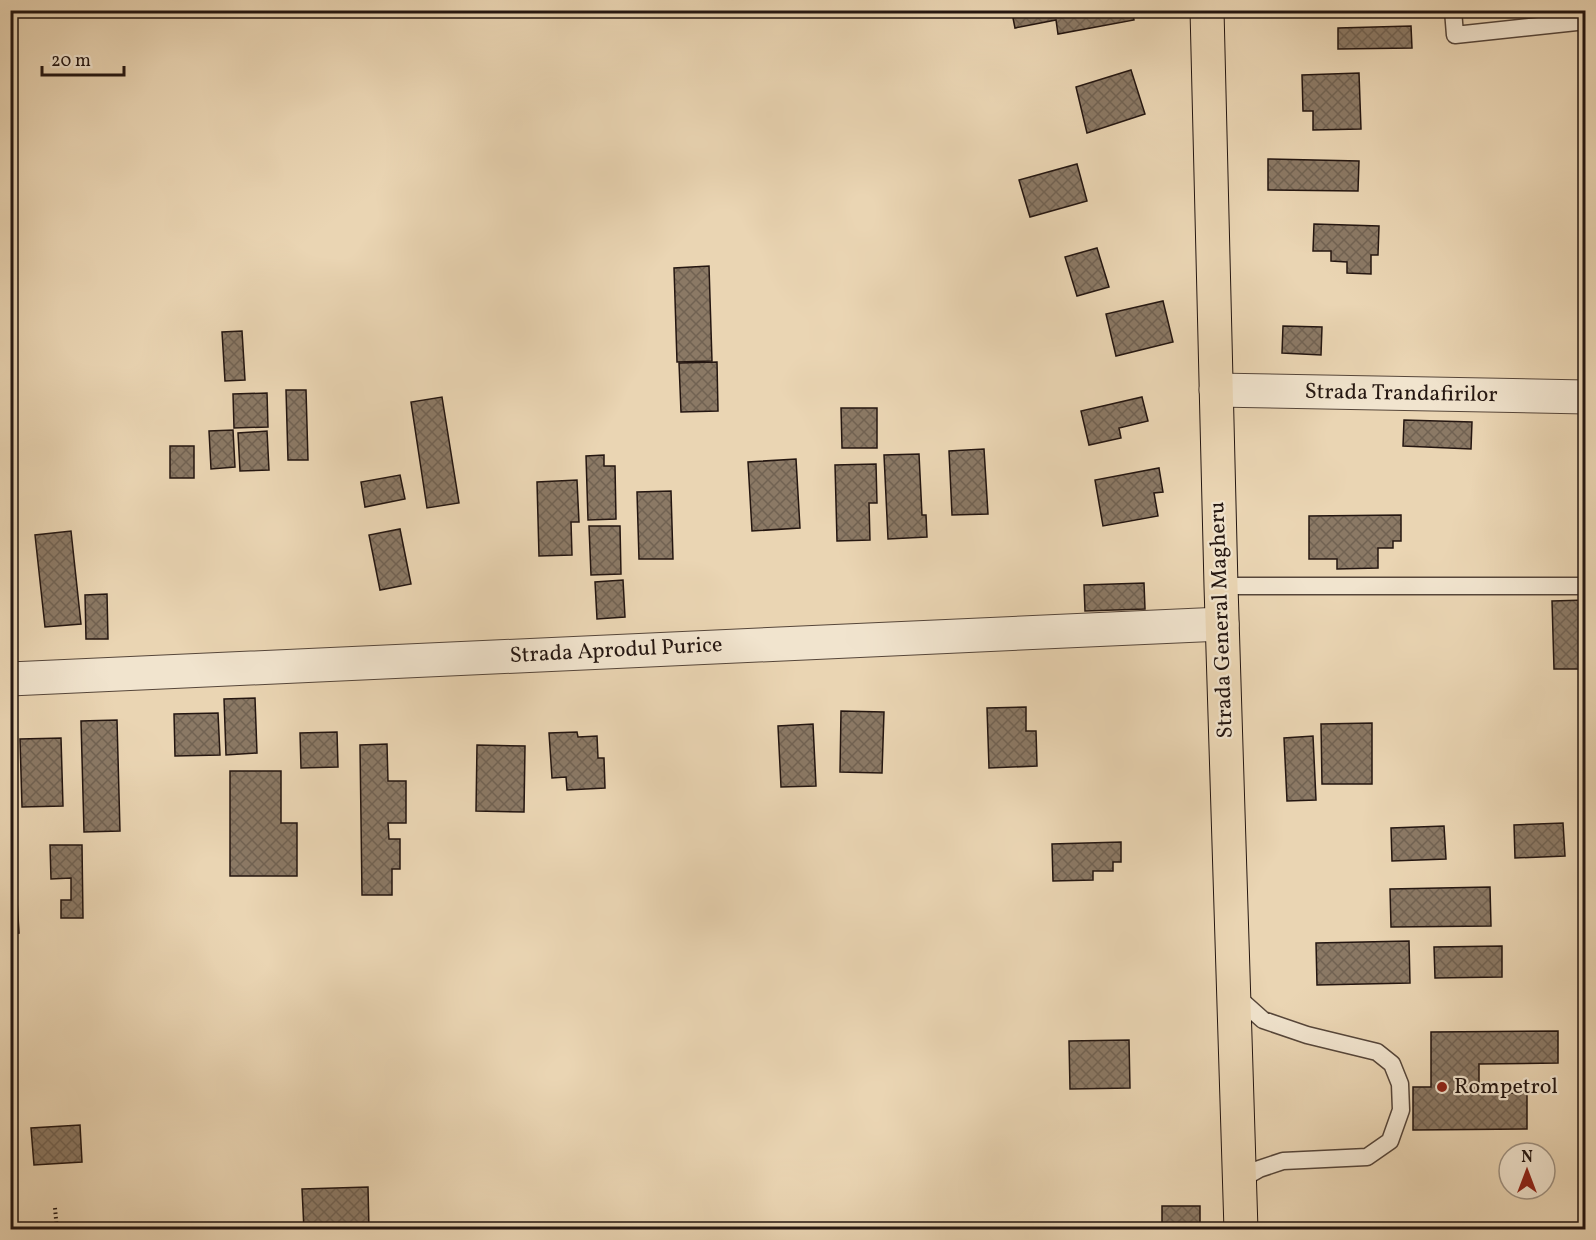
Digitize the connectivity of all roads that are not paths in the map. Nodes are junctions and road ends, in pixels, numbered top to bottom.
1 (1207, 10) edge
2 (1453, 10) edge
3 (1586, 21) edge
4 (1216, 390) junction
5 (1586, 397) edge
6 (1221, 586) junction
7 (1586, 586) edge
8 (1222, 624) junction
9 (10, 679) edge
10 (1234, 994) junction
11 (1240, 1180) junction
12 (1241, 1230) edge

1 - 4 main road, Strada General Magheru
2 - 3 lane
4 - 5 street, Strada Trandafirilor
4 - 6 main road, Strada General Magheru
6 - 7 lane
6 - 8 main road, Strada General Magheru
8 - 9 street, Strada Aprodul Purice
8 - 10 main road, Strada General Magheru
10 - 11 main road, Strada General Magheru
10 - 11 lane
11 - 12 main road, Strada General Magheru

